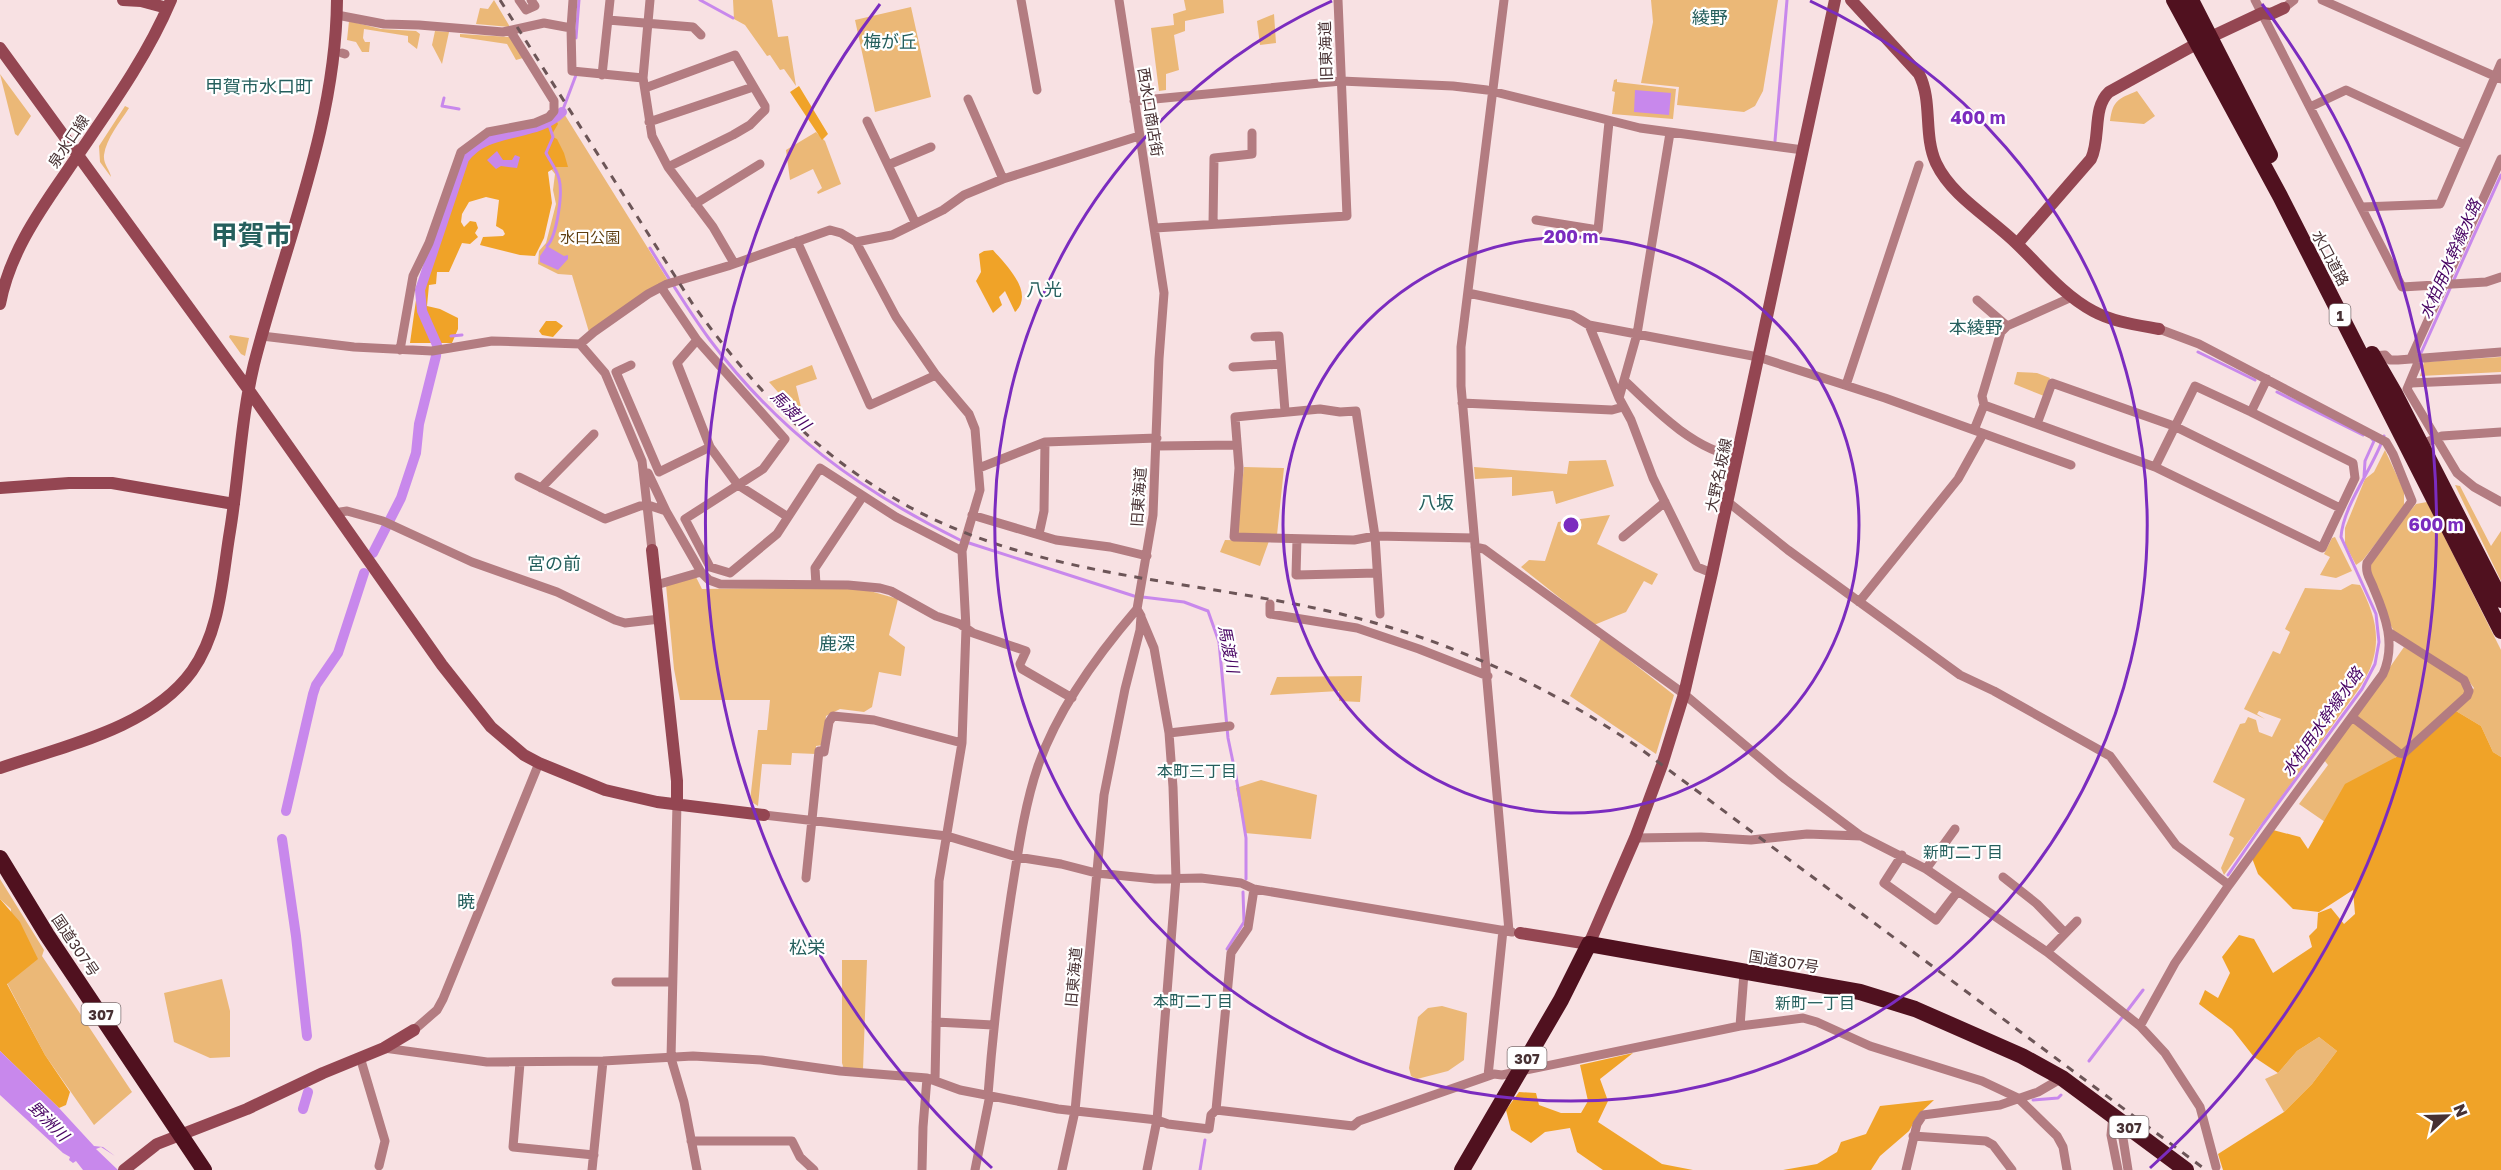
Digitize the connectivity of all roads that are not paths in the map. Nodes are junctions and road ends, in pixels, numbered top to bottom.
1 (123, 0) edge
2 (337, 0) edge
3 (519, 0) edge
4 (531, 0) edge
5 (573, 0) edge
6 (610, 0) edge
7 (650, 0) edge
8 (1021, 0) edge
9 (1119, 0) edge
10 (1338, 0) edge
11 (1504, 0) edge
12 (1835, 0) edge
13 (1851, 0) edge
14 (2174, 0) edge
15 (2191, 0) edge
16 (2255, 0) edge
17 (2322, 0) edge
18 (169, 4) edge
19 (2289, 4) edge
20 (2262, 13) junction
21 (337, 15) junction
22 (608, 20) junction
23 (648, 24) junction
24 (571, 28) junction
25 (511, 32) junction
26 (701, 34) dead end
27 (2205, 41) junction
28 (0, 48) edge
29 (2501, 63) edge
30 (602, 75) junction
31 (2498, 78) edge
32 (1341, 81) junction
33 (644, 83) junction
34 (753, 87) junction
35 (1037, 90) dead end
36 (1494, 92) junction
37 (968, 99) dead end
38 (1134, 101) junction
39 (2310, 107) junction
40 (867, 121) dead end
41 (649, 122) junction
42 (1609, 122) junction
43 (1252, 133) dead end
44 (1670, 133) junction
45 (1139, 136) junction
46 (2465, 145) junction
47 (931, 147) dead end
48 (1803, 150) junction
49 (77, 155) junction
50 (2501, 159) edge
51 (760, 164) dead end
52 (888, 165) junction
53 (1919, 165) dead end
54 (668, 167) junction
55 (1004, 179) junction
56 (695, 204) junction
57 (2362, 207) junction
58 (1548, 211) dead end
59 (1536, 220) dead end
60 (915, 222) junction
61 (1547, 222) junction
62 (1214, 224) junction
63 (1155, 228) junction
64 (797, 241) junction
65 (856, 242) junction
66 (2017, 244) junction
67 (734, 263) junction
68 (2501, 277) edge
69 (667, 284) junction
70 (2449, 285) junction
71 (2, 287) edge
72 (1468, 293) junction
73 (2072, 297) junction
74 (1977, 300) dead end
75 (0, 304) edge
76 (1589, 325) junction
77 (2007, 326) junction
78 (2159, 329) joint
79 (1637, 334) junction
80 (262, 336) junction
81 (1255, 337) dead end
82 (697, 340) junction
83 (580, 344) junction
84 (400, 350) junction
85 (2501, 352) edge
86 (2373, 356) junction
87 (1758, 357) junction
88 (2416, 358) junction
89 (1281, 364) junction
90 (631, 365) dead end
91 (1233, 367) dead end
92 (936, 375) junction
93 (2266, 379) junction
94 (2501, 379) edge
95 (1625, 381) junction
96 (2411, 383) junction
97 (1846, 385) junction
98 (248, 389) junction
99 (1621, 402) junction
100 (1462, 403) junction
101 (1984, 405) junction
102 (1285, 411) junction
103 (2251, 412) junction
104 (2037, 424) junction
105 (2174, 426) junction
106 (1978, 432) junction
107 (2501, 432) edge
108 (594, 434) dead end
109 (2432, 440) junction
110 (1045, 442) junction
111 (1157, 442) junction
112 (1237, 445) junction
113 (710, 447) junction
114 (1737, 456) junction
115 (642, 460) junction
116 (2071, 465) dead end
117 (2155, 467) junction
118 (979, 468) junction
119 (519, 477) dead end
120 (738, 485) junction
121 (0, 488) edge
122 (542, 488) junction
123 (863, 496) junction
124 (1665, 502) junction
125 (1728, 502) junction
126 (2501, 502) edge
127 (234, 504) junction
128 (648, 505) junction
129 (2340, 508) junction
130 (666, 511) junction
131 (334, 513) junction
132 (972, 515) junction
133 (788, 517) junction
134 (1039, 534) junction
135 (1375, 536) junction
136 (1623, 537) dead end
137 (1297, 539) junction
138 (1475, 543) junction
139 (652, 550) joint
140 (962, 551) junction
141 (1147, 556) junction
142 (701, 572) junction
143 (1377, 573) junction
144 (1712, 573) junction
145 (656, 585) junction
146 (816, 585) junction
147 (2501, 600) edge
148 (1859, 602) junction
149 (1270, 604) dead end
150 (1139, 605) junction
151 (1380, 614) dead end
152 (660, 619) junction
153 (966, 628) junction
154 (2501, 631) edge
155 (2390, 633) junction
156 (1488, 676) junction
157 (1684, 694) junction
158 (1072, 698) junction
159 (2352, 717) junction
160 (1228, 726) dead end
161 (1169, 733) junction
162 (962, 743) junction
163 (538, 763) junction
164 (0, 768) edge
165 (677, 803) junction
166 (764, 814) joint
167 (812, 820) junction
168 (1955, 829) dead end
169 (947, 836) junction
170 (1861, 836) junction
171 (1635, 838) junction
172 (1902, 855) junction
173 (1017, 857) junction
174 (0, 858) edge
175 (1926, 869) junction
176 (1096, 873) junction
177 (2003, 877) dead end
178 (806, 878) dead end
179 (1176, 878) junction
180 (2229, 885) junction
181 (1254, 888) junction
182 (1958, 891) junction
183 (2078, 921) dead end
184 (1511, 932) junction
185 (2066, 933) junction
186 (1589, 944) junction
187 (2047, 952) junction
188 (1744, 973) junction
189 (616, 981) dead end
190 (672, 982) junction
191 (936, 1022) junction
192 (993, 1025) junction
193 (1740, 1026) junction
194 (2140, 1026) junction
195 (414, 1030) joint
196 (384, 1048) junction
197 (360, 1057) junction
198 (671, 1058) junction
199 (603, 1061) junction
200 (520, 1063) junction
201 (1520, 1070) junction
202 (1488, 1076) junction
203 (2062, 1078) junction
204 (931, 1080) junction
205 (989, 1095) junction
206 (2018, 1098) junction
207 (1216, 1110) junction
208 (1075, 1111) junction
209 (2113, 1115) junction
210 (1157, 1120) junction
211 (180, 1135) junction
212 (1913, 1136) junction
213 (691, 1141) junction
214 (594, 1155) junction
215 (379, 1166) dead end
216 (2216, 1167) dead end
217 (124, 1170) edge
218 (204, 1170) edge
219 (592, 1170) edge
220 (697, 1170) edge
221 (814, 1170) edge
222 (922, 1170) edge
223 (975, 1170) edge
224 (1062, 1170) edge
225 (1147, 1170) edge
226 (1462, 1170) edge
227 (1906, 1170) edge
228 (2012, 1170) edge
229 (2067, 1170) edge
230 (2118, 1170) edge
231 (2128, 1170) edge
232 (2186, 1170) edge

1 - 18 street
2 - 21 street
3 - 4 street
5 - 24 street
6 - 22 street
7 - 23 street
8 - 35 street
9 - 38 street, 西水口商店街
10 - 32 street, 旧東海道
11 - 36 street
12 - 48 street, 大野名坂線
13 - 66 street
14 - 27 highway, 水口道路 / 1
15 - 27 highway, 水口道路 / 1
16 - 20 street
17 - 31 street
18 - 49 street, 泉水口線
19 - 20 street
20 - 27 street
20 - 39 street
21 - 25 street
21 - 80 street
22 - 23 street
22 - 30 street
23 - 26 street
23 - 33 street
24 - 25 street
24 - 30 street
25 - 84 street
27 - 66 street
27 - 86 highway, 水口道路 / 1
27 - 154 highway, 水口道路 / 1
28 - 49 street
29 - 31 street
30 - 33 street
31 - 46 street
32 - 36 street
32 - 38 street
32 - 62 street, 旧東海道
33 - 34 street
33 - 41 street
34 - 41 street
34 - 54 street
36 - 42 street
36 - 72 street
37 - 55 street
38 - 45 street, 西水口商店街
39 - 46 street
39 - 57 street
40 - 52 street
41 - 54 street
42 - 44 street
42 - 61 street
43 - 62 street
44 - 48 street
44 - 79 street
45 - 55 street
45 - 63 street, 西水口商店街
46 - 57 street
47 - 52 street
48 - 87 street, 大野名坂線
49 - 71 street, 泉水口線
49 - 98 street
50 - 70 street
51 - 56 street
52 - 60 street
53 - 97 street
54 - 56 street
55 - 60 street
56 - 67 street
57 - 70 street
58 - 61 street
59 - 61 street
60 - 65 street
62 - 63 street, 旧東海道
63 - 111 street, 旧東海道
64 - 65 street
64 - 67 street
64 - 92 street
65 - 92 street
66 - 73 street
67 - 69 street
68 - 70 street
69 - 82 street
69 - 83 street
70 - 88 street
71 - 75 street, 泉水口線
72 - 76 street
72 - 100 street
73 - 77 street
73 - 78 street
74 - 77 street
76 - 79 street
76 - 99 street
77 - 101 street
78 - 93 street
79 - 87 street
79 - 95 street
80 - 84 street
80 - 98 street
81 - 89 street
82 - 113 street
82 - 120 street
83 - 84 street
83 - 115 street
85 - 88 street
86 - 88 street
86 - 147 highway, 水口道路 / 1
87 - 97 street
87 - 114 street, 大野名坂線
88 - 96 street
89 - 91 street
89 - 102 street
90 - 113 street
92 - 118 street
93 - 103 street
93 - 155 street
94 - 96 street
95 - 99 street
95 - 114 street
96 - 109 street
97 - 106 street
98 - 127 street
98 - 131 street
99 - 100 street
99 - 124 street
100 - 138 street
101 - 104 street
101 - 106 street
102 - 112 street
102 - 135 street
103 - 105 street
103 - 129 street
104 - 105 street
104 - 117 street
105 - 117 street
105 - 129 street
106 - 116 street
106 - 148 street
107 - 109 street
108 - 122 street
109 - 126 street
110 - 111 street
110 - 118 street
110 - 134 street
111 - 112 street
111 - 141 street, 旧東海道
112 - 137 street
113 - 120 street
114 - 125 street, 大野名坂線
115 - 128 street
115 - 130 street
117 - 129 street
118 - 132 street
119 - 122 street
120 - 133 street
120 - 133 street
121 - 127 street
122 - 128 street
123 - 133 street
123 - 140 street
123 - 146 street
124 - 136 street
124 - 144 street
125 - 144 street, 大野名坂線
125 - 148 street
127 - 164 street
128 - 130 street
128 - 139 street
130 - 142 street
131 - 152 street
131 - 163 street
132 - 134 street
132 - 140 street
134 - 141 street
135 - 137 street
135 - 138 street
135 - 143 street
137 - 143 street
138 - 156 street
138 - 157 street
139 - 145 street
140 - 153 street
141 - 150 street, 旧東海道
142 - 145 street
142 - 146 street
143 - 151 street
144 - 157 street, 大野名坂線
145 - 152 street
146 - 153 street
148 - 180 street
149 - 156 street
150 - 158 street
150 - 161 street
150 - 176 street, 旧東海道
152 - 165 street
153 - 158 street
153 - 162 street
155 - 159 street
155 - 159 street
156 - 184 street
157 - 170 street
157 - 171 street, 大野名坂線
158 - 173 street
159 - 180 street
160 - 161 street
161 - 179 street
162 - 167 street
162 - 169 street
163 - 165 street
163 - 195 street
165 - 166 street
165 - 190 street
166 - 167 street
167 - 169 street
167 - 178 street
168 - 175 street
169 - 173 street
169 - 191 street
170 - 171 street
170 - 172 street
171 - 186 street, 大野名坂線
172 - 175 street
172 - 182 street
173 - 176 street
173 - 192 street
174 - 211 highway, 国道307号 / 307
175 - 182 street
176 - 179 street
176 - 208 street, 旧東海道
177 - 185 street
179 - 181 street
179 - 210 street
180 - 194 street
181 - 184 street
181 - 207 street
182 - 187 street
183 - 185 street
184 - 186 street
184 - 202 street
185 - 187 street
186 - 188 highway, 国道307号 / 307
186 - 201 highway, 307
187 - 194 street
188 - 193 street
188 - 203 highway, 国道307号 / 307
189 - 190 street
190 - 198 street
191 - 192 street
191 - 204 street
192 - 205 street
193 - 201 street
193 - 206 street
194 - 216 street
195 - 196 street
196 - 197 street
196 - 200 street
197 - 211 street
197 - 215 street
198 - 199 street
198 - 204 street
198 - 213 street
199 - 200 street
199 - 214 street
200 - 214 street
201 - 202 street
201 - 226 highway, 307
202 - 207 street
203 - 206 street
203 - 209 highway, 国道307号 / 307
204 - 205 street
204 - 222 street
205 - 208 street
205 - 223 street
206 - 212 street
206 - 229 street
207 - 210 street
208 - 210 street
208 - 224 street, 旧東海道
209 - 230 street
209 - 231 street
209 - 232 highway, 国道307号 / 307
210 - 225 street
211 - 217 street
211 - 218 highway, 国道307号 / 307
212 - 227 street
212 - 228 street
213 - 220 street
213 - 221 street
214 - 219 street

